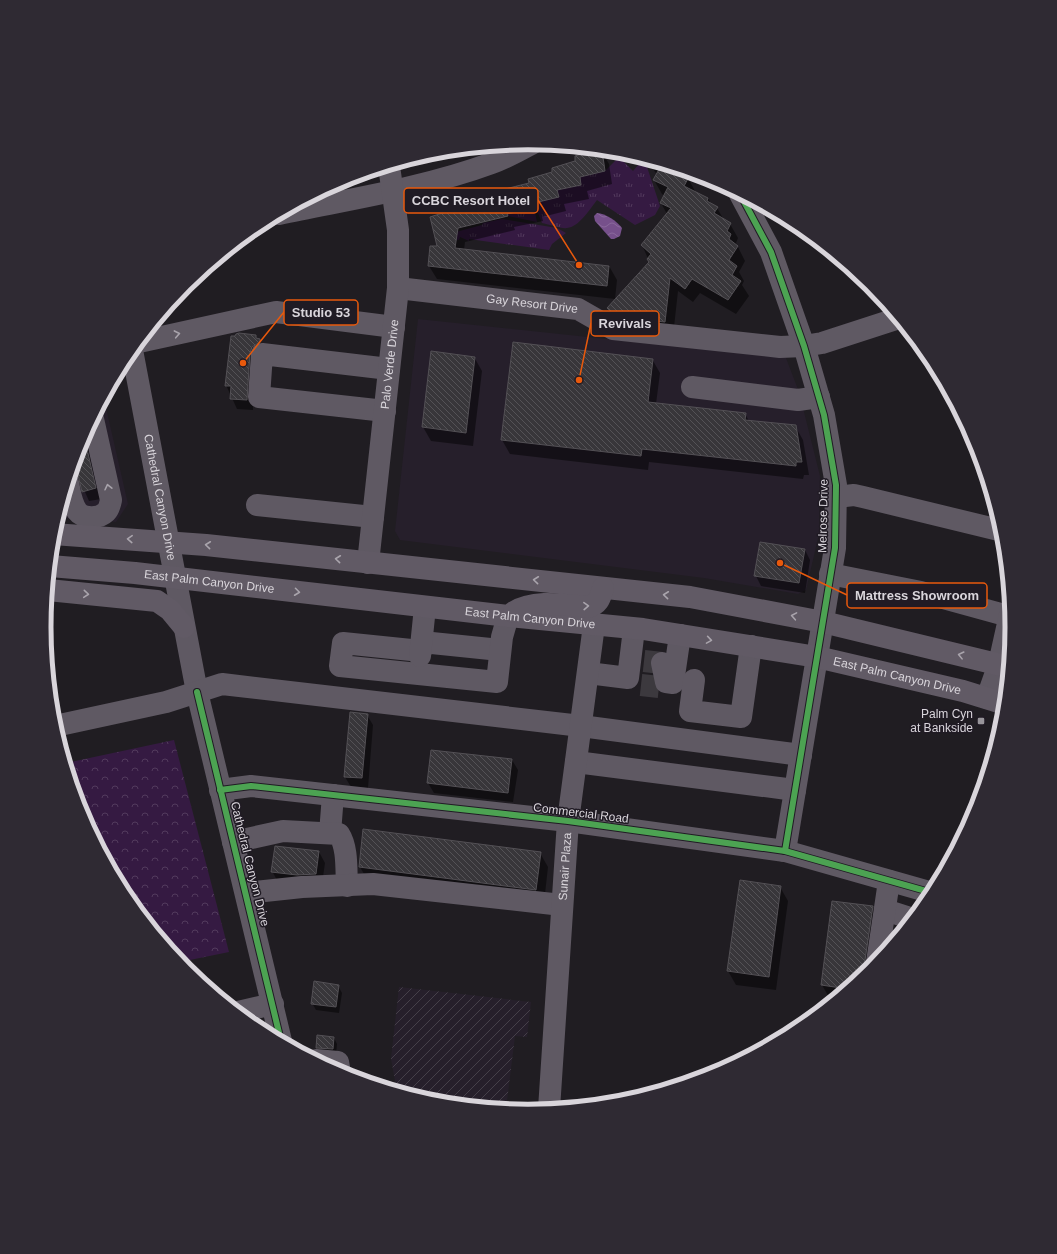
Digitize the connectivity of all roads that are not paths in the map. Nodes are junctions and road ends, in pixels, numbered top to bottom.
1 (518, 150) edge
2 (390, 171) edge
3 (394, 190) junction
4 (744, 201) edge
5 (294, 211) edge
6 (398, 288) junction
7 (894, 320) edge
8 (394, 327) junction
9 (804, 346) junction
10 (140, 350) edge
11 (133, 359) edge
12 (389, 369) junction
13 (692, 387) dead end
14 (819, 397) junction
15 (385, 411) junction
16 (95, 427) edge
17 (70, 493) edge
18 (836, 498) junction
19 (257, 505) dead end
20 (373, 517) junction
21 (94, 527) junction
22 (996, 529) edge
23 (60, 533) edge
24 (169, 541) junction
25 (368, 563) junction
26 (55, 566) edge
27 (830, 574) junction
28 (175, 578) junction
29 (603, 588) junction
30 (53, 590) edge
31 (425, 607) junction
32 (1006, 614) edge
33 (508, 616) junction
34 (822, 622) junction
35 (594, 625) junction
36 (184, 627) junction
37 (634, 628) junction
38 (680, 635) junction
39 (421, 646) junction
40 (751, 646) junction
41 (500, 650) junction
42 (817, 657) junction
43 (1004, 665) edge
44 (588, 673) junction
45 (418, 674) junction
46 (650, 676) junction
47 (694, 680) dead end
48 (197, 692) junction
49 (996, 701) edge
50 (741, 717) junction
51 (61, 725) edge
52 (580, 726) junction
53 (737, 747) junction
54 (801, 755) junction
55 (576, 762) junction
56 (220, 790) junction
57 (795, 790) junction
58 (334, 795) junction
59 (568, 821) junction
60 (330, 833) junction
61 (233, 842) junction
62 (785, 851) junction
63 (889, 881) junction
64 (347, 886) junction
65 (926, 891) edge
66 (246, 893) junction
67 (562, 905) junction
68 (885, 910) junction
69 (908, 917) edge
70 (879, 952) edge
71 (273, 1004) junction
72 (244, 1011) edge
73 (280, 1034) edge
74 (549, 1103) edge

1 - 3 street
2 - 3 street, Palo Verde Drive
3 - 5 street
3 - 6 street, Palo Verde Drive
4 - 9 street, Melrose Drive
6 - 8 street, Palo Verde Drive
6 - 9 street, Gay Resort Drive
7 - 9 street, Gay Resort Drive
10 -> 8 street
8 - 12 street, Palo Verde Drive
9 - 14 street, Melrose Drive
11 - 24 street, Cathedral Canyon Drive
12 - 15 street, Palo Verde Drive
12 - 15 street
13 - 14 street
14 - 18 street, Melrose Drive
15 - 20 street, Palo Verde Drive
21 -> 16 street
17 - 21 street
18 - 22 street
18 - 27 street, Melrose Drive
19 - 20 street
20 - 25 street, Palo Verde Drive
21 - 23 main road
24 -> 21 main road
25 -> 24 main road
24 - 28 street, Cathedral Canyon Drive
29 -> 25 main road
26 - 28 main road, East Palm Canyon Drive
27 - 32 street
27 - 34 street, Melrose Drive
28 -> 31 main road, East Palm Canyon Drive
28 - 36 street, Cathedral Canyon Drive
33 -> 29 main road
34 -> 29 main road
30 -> 36 main road
31 - 33 main road, East Palm Canyon Drive
31 - 39 street
33 - 35 main road, East Palm Canyon Drive
33 - 41 street
34 - 42 street, Melrose Drive
43 -> 34 main road
35 - 37 main road, East Palm Canyon Drive
35 - 44 street, Sunair Plaza
36 - 48 street, Cathedral Canyon Drive
37 - 38 main road, East Palm Canyon Drive
37 - 46 street
38 -> 40 main road, East Palm Canyon Drive
38 - 46 street
39 - 41 street
39 - 45 street
39 - 45 street
40 - 42 main road, East Palm Canyon Drive
40 - 50 street
41 - 45 street
42 - 49 main road, East Palm Canyon Drive
42 - 54 street, Melrose Drive
43 - 49 street
44 - 46 street
44 - 52 street, Sunair Plaza
47 - 50 street
48 - 51 street
48 - 52 street
48 - 56 street, Cathedral Canyon Drive
50 - 53 street
52 - 53 street
52 - 55 street, Sunair Plaza
53 - 54 street
54 - 57 street, Melrose Drive
55 - 57 street
55 - 59 street, Sunair Plaza
56 - 58 street, Commercial Road
56 - 61 street, Cathedral Canyon Drive
57 - 62 street, Melrose Drive
58 - 59 street, Commercial Road
58 - 60 street
59 - 62 street, Commercial Road
59 - 67 street, Sunair Plaza
60 - 61 street
60 - 64 street
61 - 66 street, Cathedral Canyon Drive
62 - 63 street, Commercial Road
63 - 65 street, Commercial Road
63 - 68 street
64 - 66 street
64 - 67 street
66 - 71 street, Cathedral Canyon Drive
67 - 74 street, Sunair Plaza
68 - 69 street
68 - 70 street
71 - 72 street
71 - 73 street, Cathedral Canyon Drive

